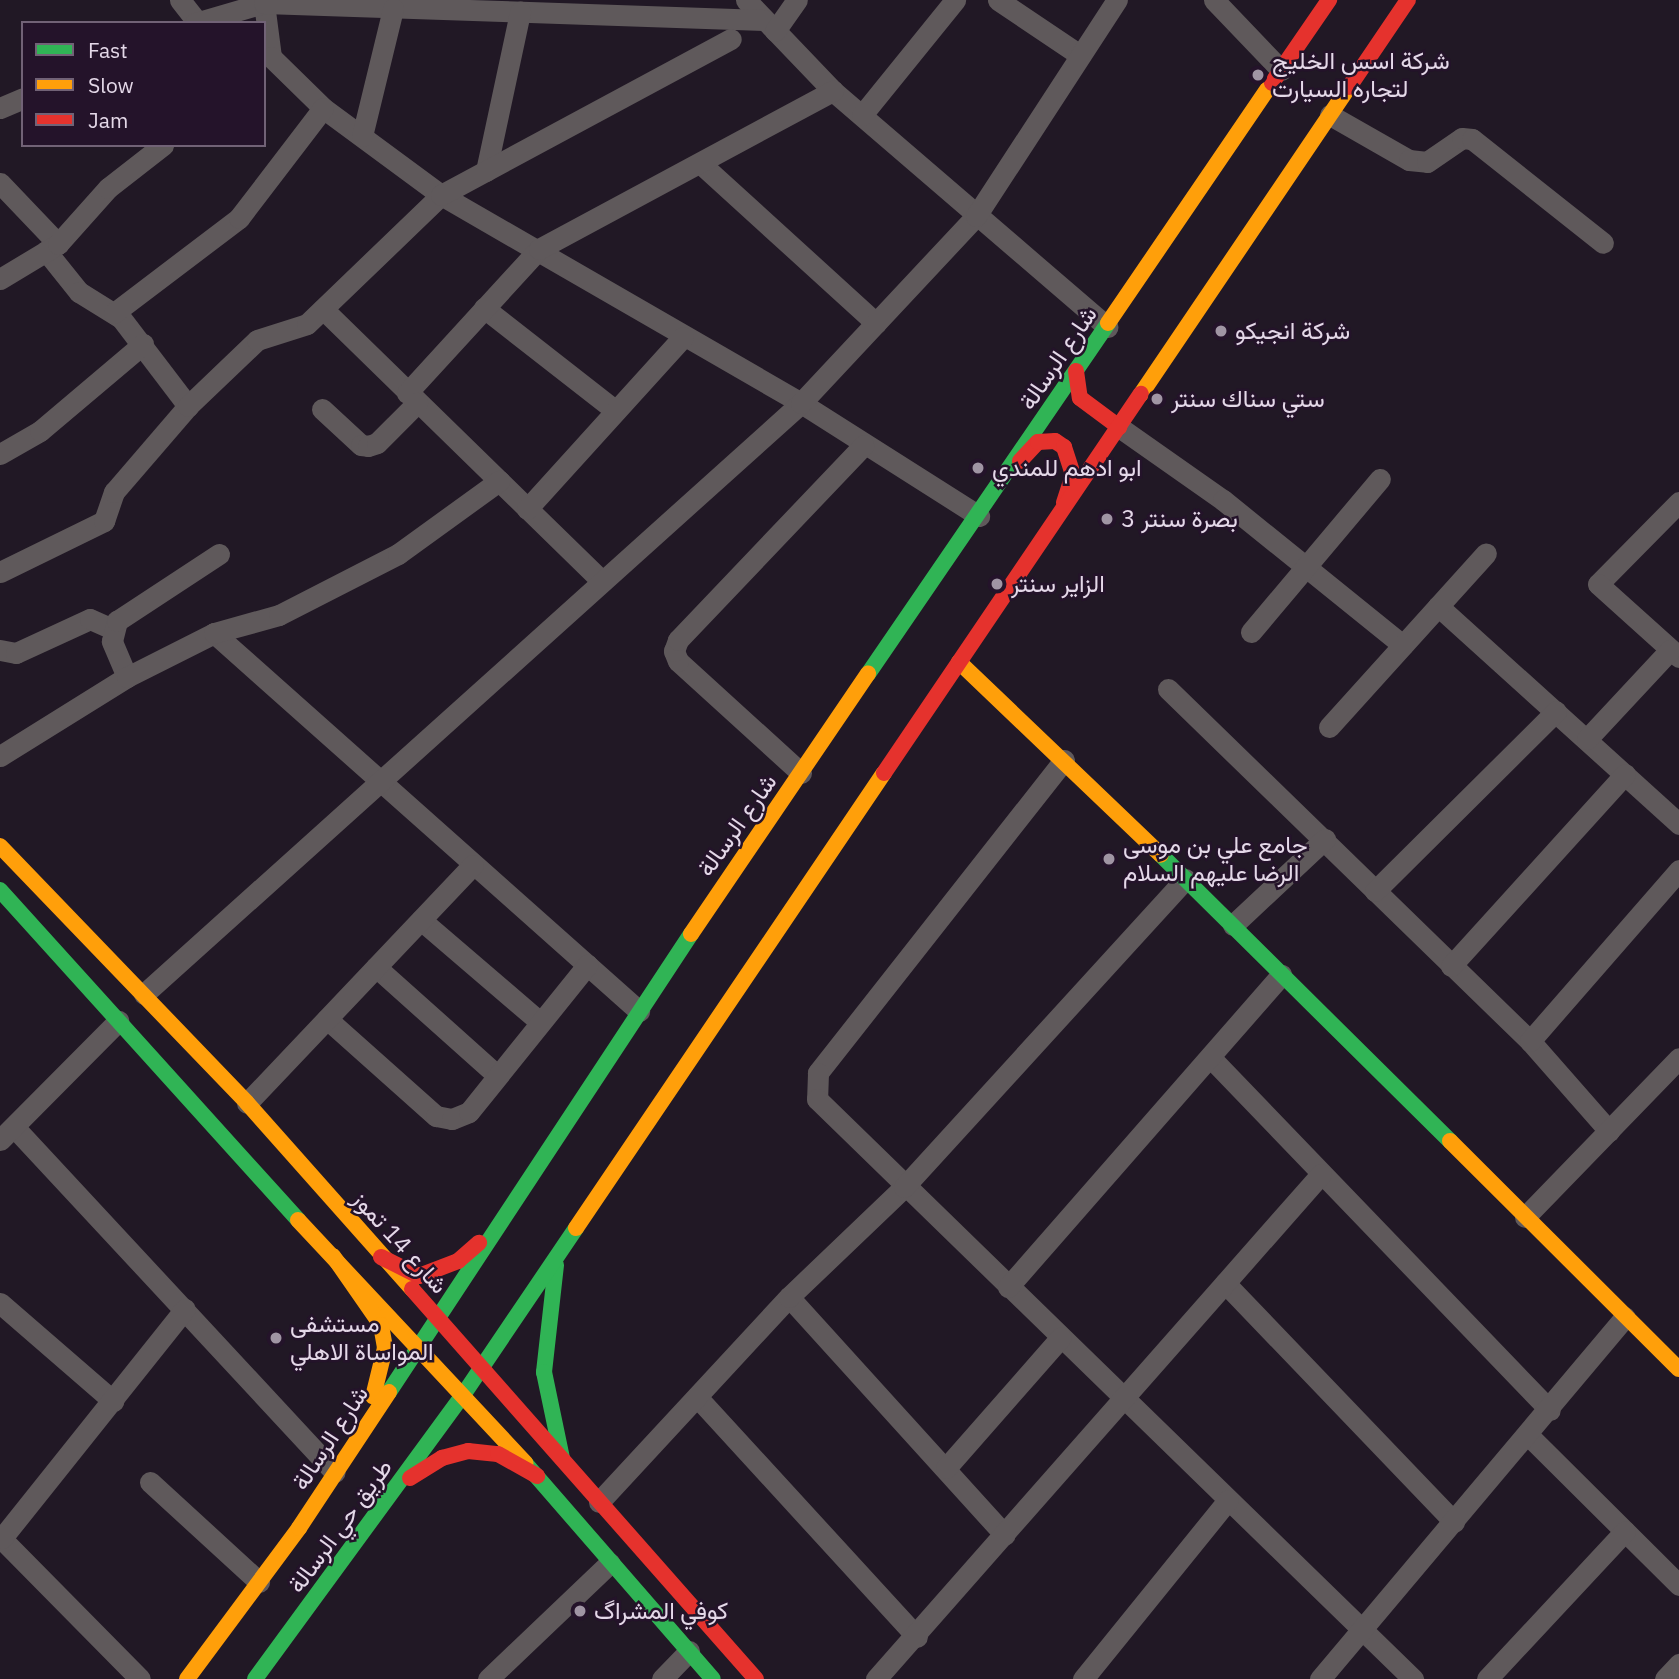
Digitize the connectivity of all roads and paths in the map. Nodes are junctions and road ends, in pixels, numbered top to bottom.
1 (180, 0) edge
2 (746, 0) edge
3 (797, 0) edge
4 (955, 0) edge
5 (998, 0) edge
6 (1117, 0) edge
7 (1214, 0) edge
8 (1329, 0) edge
9 (1408, 0) edge
10 (296, 2) edge
11 (264, 3) junction
12 (393, 9) junction
13 (520, 12) junction
14 (195, 21) edge
15 (200, 21) edge
16 (265, 21) edge
17 (770, 25) junction
18 (266, 32) edge
19 (731, 39) dead end
20 (1080, 55) junction
21 (268, 60) edge
22 (1281, 71) junction
23 (833, 91) junction
24 (323, 108) junction
25 (862, 115) junction
26 (1330, 116) junction
27 (362, 136) junction
28 (160, 147) edge
29 (700, 163) junction
30 (486, 170) junction
31 (0, 183) edge
32 (441, 195) junction
33 (976, 216) junction
34 (1603, 243) dead end
35 (52, 248) junction
36 (539, 249) junction
37 (0, 279) edge
38 (484, 308) junction
39 (323, 309) junction
40 (114, 313) junction
41 (876, 323) junction
42 (1107, 327) junction
43 (683, 337) junction
44 (143, 344) junction
45 (1076, 371) junction
46 (412, 398) junction
47 (801, 403) junction
48 (188, 406) junction
49 (322, 409) dead end
50 (616, 411) junction
51 (1119, 427) junction
52 (864, 445) junction
53 (0, 454) edge
54 (1008, 474) junction
55 (1380, 479) dead end
56 (499, 481) junction
57 (1679, 502) edge
58 (527, 509) junction
59 (1060, 513) junction
60 (979, 516) junction
61 (1486, 552) dead end
62 (219, 554) dead end
63 (1308, 565) junction
64 (0, 572) edge
65 (602, 581) junction
66 (1438, 606) junction
67 (112, 629) junction
68 (1251, 632) dead end
69 (214, 633) junction
70 (1403, 645) junction
71 (0, 650) edge
72 (1675, 654) edge
73 (959, 663) junction
74 (127, 677) junction
75 (1168, 690) dead end
76 (1556, 711) junction
77 (1329, 727) dead end
78 (1587, 739) junction
79 (0, 755) edge
80 (1063, 760) junction
81 (802, 773) junction
82 (1625, 774) junction
83 (382, 783) junction
84 (1679, 824) edge
85 (1325, 839) junction
86 (0, 846) edge
87 (473, 864) junction
88 (1679, 870) edge
89 (1185, 880) junction
90 (0, 890) edge
91 (1375, 891) junction
92 (421, 920) junction
93 (1233, 925) junction
94 (587, 965) junction
95 (1451, 966) junction
96 (376, 967) junction
97 (1281, 975) junction
98 (144, 994) junction
99 (639, 1011) junction
100 (327, 1019) junction
101 (118, 1021) junction
102 (539, 1021) junction
103 (1530, 1041) junction
104 (1210, 1057) junction
105 (1677, 1064) edge
106 (497, 1075) junction
107 (247, 1103) junction
108 (1609, 1131) junction
109 (7, 1133) edge
110 (1321, 1174) junction
111 (904, 1187) junction
112 (1525, 1217) junction
113 (500, 1225) junction
114 (558, 1254) junction
115 (334, 1256) junction
116 (381, 1257) junction
117 (1225, 1283) junction
118 (1008, 1287) junction
119 (789, 1297) junction
120 (0, 1303) edge
121 (185, 1309) junction
122 (437, 1317) junction
123 (1625, 1317) junction
124 (1060, 1338) junction
125 (415, 1350) junction
126 (482, 1367) junction
127 (1679, 1369) edge
128 (461, 1398) junction
129 (698, 1398) junction
130 (1125, 1400) junction
131 (113, 1401) junction
132 (1550, 1410) junction
133 (1528, 1435) junction
134 (351, 1446) junction
135 (562, 1458) junction
136 (946, 1468) junction
137 (335, 1472) junction
138 (537, 1476) junction
139 (150, 1482) dead end
140 (398, 1486) junction
141 (1228, 1500) junction
142 (599, 1502) junction
143 (1454, 1522) junction
144 (1625, 1531) junction
145 (1005, 1535) junction
146 (1, 1538) edge
147 (610, 1563) junction
148 (259, 1582) junction
149 (1679, 1585) edge
150 (1362, 1630) junction
151 (917, 1637) junction
152 (689, 1651) junction
153 (1679, 1664) edge
154 (140, 1679) edge
155 (187, 1679) edge
156 (255, 1679) edge
157 (488, 1679) edge
158 (662, 1679) edge
159 (713, 1679) edge
160 (756, 1679) edge
161 (876, 1679) edge
162 (1083, 1679) edge
163 (1320, 1679) edge
164 (1413, 1679) edge
165 (1487, 1679) edge
166 (1665, 1679) edge

1 - 14 street
2 - 17 street
3 - 17 street
4 - 25 street
5 - 20 street
6 - 20 street
7 - 22 street
8 - 22 main road, شارع الرسالة
9 - 26 main road
10 - 11 street
10 - 12 street
11 - 15 street
11 - 16 street
12 - 13 street
12 - 27 street
13 - 17 street
13 - 30 street
17 - 23 street
18 - 21 street
19 - 30 street
20 - 33 street
21 - 24 street
22 - 42 main road, شارع الرسالة
23 - 25 street
23 - 29 street
24 - 27 street
24 - 40 street
25 - 33 street
26 - 34 street
26 - 51 main road
27 - 32 street
28 - 35 street
29 - 36 street
29 - 41 street
30 - 32 street
31 - 35 street
32 - 36 street
32 - 39 street
33 - 41 street
33 - 42 street
35 - 37 street
35 - 40 street
36 - 38 street
36 - 43 street
38 - 46 street
38 - 50 street
39 - 46 street
39 - 48 street
40 - 44 street
41 - 47 street
42 - 45 main road, شارع الرسالة
43 - 47 street
43 - 50 street
44 - 48 street
44 - 53 street
45 - 51 main road
45 - 54 main road, شارع الرسالة
46 - 49 street
46 - 56 street
47 - 52 street
47 - 65 street
48 - 64 street
50 - 58 street
51 - 59 main road
51 - 63 street
52 - 60 street
52 - 81 street
54 - 59 main road
54 - 60 main road, شارع الرسالة
55 - 63 street
56 - 58 street
56 - 69 street
57 - 72 street
58 - 65 street
59 - 73 main road
60 - 81 main road, شارع الرسالة
61 - 66 street
62 - 67 street
63 - 68 street
63 - 70 street
65 - 83 street
66 - 70 street
66 - 76 street
67 - 71 street
67 - 74 street
69 - 74 street
69 - 83 street
70 - 77 street
72 - 78 street
73 - 80 main road
73 - 114 main road
74 - 79 street
75 - 85 street
76 - 78 street
76 - 91 street
78 - 82 street
80 - 89 main road
80 - 111 street
81 - 99 main road, شارع الرسالة
82 - 84 street
82 - 95 street
83 - 87 street
83 - 98 street
85 - 91 street
85 - 93 street
86 - 98 main road, شارع 14 تموز
87 - 92 street
87 - 94 street
88 - 103 street
89 - 93 main road
89 - 111 street
90 - 101 main road
91 - 95 street
92 - 96 street
92 - 102 street
93 - 97 main road
94 - 99 street
94 - 102 street
95 - 103 street
96 - 100 street
96 - 106 street
97 - 104 street
97 - 112 main road
98 - 107 main road, شارع 14 تموز
99 - 113 main road, شارع الرسالة
100 - 106 street
100 - 107 street
101 - 109 street
101 - 115 main road
102 - 106 street
103 - 108 street
104 - 110 street
104 - 118 street
105 - 108 street
107 - 116 main road, شارع 14 تموز
108 - 112 street
109 - 121 street
110 - 117 street
110 - 132 street
111 - 118 street
111 - 119 street
112 - 123 main road
113 - 116 main road
113 - 122 main road, شارع الرسالة
114 - 126 main road
114 - 135 main road
115 - 125 main road
115 - 134 main road
116 - 122 main road, شارع 14 تموز
117 - 130 street
117 - 143 street
118 - 124 street
119 - 129 street
119 - 136 street
120 - 131 street
121 - 131 street
121 - 137 street
122 - 125 main road, شارع الرسالة
122 - 126 main road, شارع 14 تموز
123 - 127 main road
123 - 132 street
124 - 130 street
124 - 136 street
125 - 128 main road
125 - 134 main road, شارع الرسالة
126 - 128 main road
126 - 135 main road, شارع 14 تموز
128 - 138 main road
128 - 140 main road, طريق حي الرسالة
129 - 142 street
129 - 151 street
130 - 141 street
130 - 145 street
131 - 146 street
132 - 133 street
133 - 143 street
133 - 144 street
134 - 137 main road, شارع الرسالة
135 - 142 main road, شارع 14 تموز
136 - 145 street
137 - 148 main road, شارع الرسالة
138 - 140 main road
138 - 147 main road
139 - 148 street
140 - 156 main road, طريق حي الرسالة
141 - 150 street
141 - 162 street
142 - 160 main road, شارع 14 تموز
143 - 150 street
144 - 149 street
144 - 165 street
145 - 151 street
146 - 154 street
147 - 152 main road
147 - 157 street
148 - 155 main road, شارع الرسالة
150 - 163 street
150 - 164 street
151 - 161 street
152 - 158 street
152 - 159 main road
153 - 166 street

